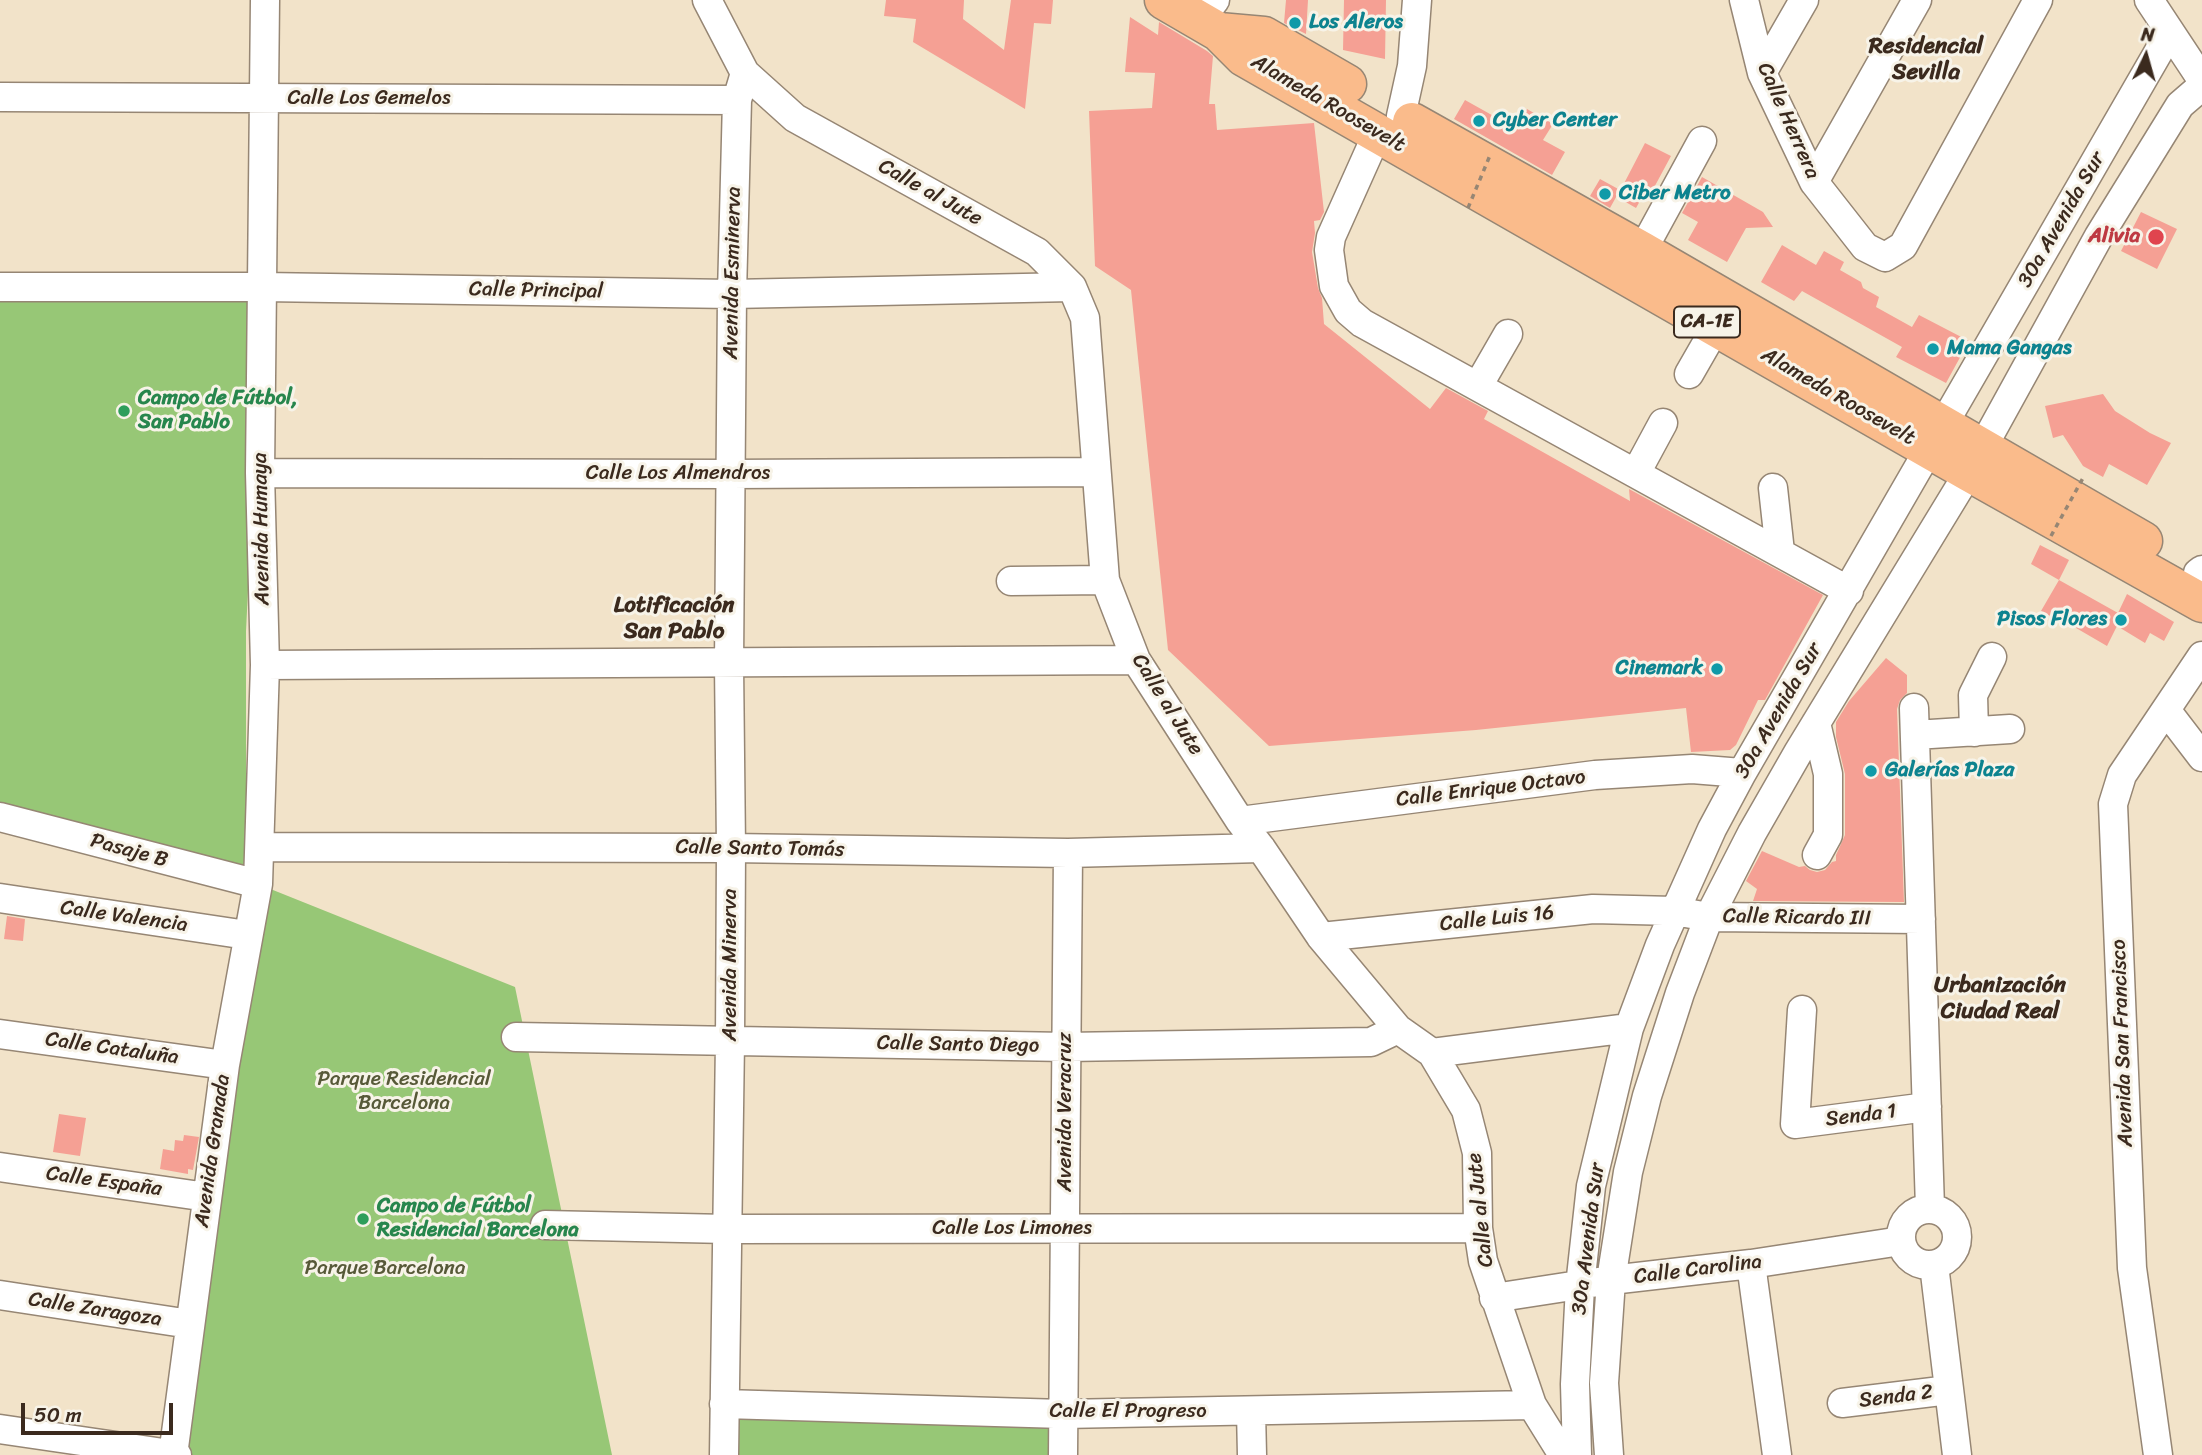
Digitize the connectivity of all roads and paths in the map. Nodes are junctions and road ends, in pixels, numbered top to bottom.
1 (265, 0) edge
2 (707, 0) edge
3 (1164, 0) edge
4 (1417, 0) edge
5 (1744, 0) edge
6 (1804, 0) edge
7 (1917, 0) edge
8 (2038, 0) edge
9 (2149, 0) edge
10 (1211, 18) edge
11 (2170, 32) junction
12 (745, 73) junction
13 (1762, 74) junction
14 (2202, 80) edge
15 (2202, 86) edge
16 (0, 97) edge
17 (264, 98) junction
18 (737, 100) junction
19 (1390, 124) junction
20 (1702, 141) dead end
21 (1491, 153) dead end
22 (1814, 183) junction
23 (1468, 208) dead end
24 (1642, 251) junction
25 (0, 287) edge
26 (263, 287) junction
27 (1072, 287) junction
28 (732, 294) junction
29 (1716, 327) junction
30 (1508, 334) dead end
31 (1689, 373) dead end
32 (1478, 386) junction
33 (1663, 423) dead end
34 (1937, 436) junction
35 (1976, 460) junction
36 (1095, 472) junction
37 (260, 473) junction
38 (1636, 473) junction
39 (731, 474) junction
40 (2083, 478) dead end
41 (1773, 488) dead end
42 (2051, 536) dead end
43 (1780, 552) junction
44 (1105, 580) junction
45 (2201, 580) edge
46 (1011, 581) dead end
47 (1849, 590) junction
48 (2202, 656) edge
49 (1992, 657) dead end
50 (1136, 660) junction
51 (1805, 663) junction
52 (729, 664) junction
53 (265, 665) junction
54 (1838, 689) junction
55 (2166, 710) junction
56 (1816, 723) junction
57 (1768, 729) junction
58 (2010, 729) dead end
59 (1974, 732) junction
60 (1799, 751) junction
61 (2202, 757) edge
62 (1742, 773) junction
63 (0, 817) edge
64 (1240, 821) junction
65 (260, 847) junction
66 (732, 848) junction
67 (1261, 848) junction
68 (1068, 853) junction
69 (1817, 855) dead end
70 (258, 884) junction
71 (0, 898) edge
72 (1674, 911) junction
73 (1709, 917) junction
74 (1921, 919) junction
75 (247, 935) junction
76 (1321, 937) junction
77 (1802, 1010) dead end
78 (1629, 1028) junction
79 (1398, 1029) junction
80 (0, 1034) edge
81 (516, 1037) dead end
82 (730, 1041) junction
83 (1066, 1047) junction
84 (1432, 1053) junction
85 (225, 1065) junction
86 (1927, 1107) junction
87 (0, 1167) edge
88 (207, 1197) junction
89 (1930, 1208) junction
90 (545, 1225) dead end
91 (1065, 1228) junction
92 (1479, 1228) junction
93 (727, 1229) junction
94 (1901, 1241) junction
95 (1751, 1264) junction
96 (1934, 1265) junction
97 (1611, 1280) junction
98 (1580, 1286) junction
99 (0, 1295) edge
100 (1494, 1298) junction
101 (190, 1324) junction
102 (1949, 1390) junction
103 (1842, 1403) dead end
104 (724, 1404) junction
105 (1532, 1405) junction
106 (1251, 1411) junction
107 (1063, 1414) junction
108 (0, 1429) edge
109 (174, 1455) edge
110 (724, 1455) edge
111 (1063, 1455) edge
112 (1252, 1455) edge
113 (1563, 1455) edge
114 (1577, 1455) edge
115 (1609, 1455) edge
116 (1777, 1455) edge
117 (1957, 1455) edge
118 (2158, 1455) edge

1 - 17 street, Avenida Humaya
2 - 12 street, Calle al Jute
3 - 10 highway, CA-1E
4 - 19 street
5 - 13 street, Calle Herrera
6 - 13 street
7 - 22 street
8 - 22 street, Calle Herrera
9 - 11 street
10 - 19 highway, Alameda Roosevelt / CA-1E
11 - 14 street
11 - 34 street, 30a Avenida Sur
12 - 18 street, Avenida Esminerva
12 - 27 street, Calle al Jute
13 - 22 street, Calle Herrera
15 - 35 street, 30a Avenida Sur
16 - 17 street, Calle Los Gemelos
17 - 18 street, Calle Los Gemelos
17 - 26 street, Avenida Humaya
18 - 28 street, Avenida Esminerva
19 - 24 highway, Alameda Roosevelt / CA-1E
19 - 29 highway, Alameda Roosevelt / CA-1E
19 - 32 street
20 - 24 street
21 - 23 path, bridge
24 - 34 highway, Alameda Roosevelt / CA-1E
25 - 26 street, Calle Principal
26 - 28 street, Calle Principal
26 - 37 street, Avenida Humaya
27 - 28 street, Calle Principal
27 - 36 street, Calle al Jute
28 - 39 street, Avenida Esminerva
29 - 31 street
29 - 34 highway, Alameda Roosevelt / CA-1E
30 - 32 street
32 - 38 street
33 - 38 street
34 - 35 highway, Alameda Roosevelt / CA-1E
34 - 47 street, 30a Avenida Sur
35 - 45 highway, Alameda Roosevelt / CA-1E
35 - 54 street, 30a Avenida Sur
36 - 39 street, Calle Los Almendros
36 - 44 street, Calle al Jute
37 - 39 street, Calle Los Almendros
37 - 53 street, Avenida Humaya
38 - 43 street
39 - 52 street, Avenida Minerva
40 - 42 path, bridge
41 - 43 street
43 - 47 street
44 - 46 street
44 - 50 street, Calle al Jute
47 - 51 street, 30a Avenida Sur
48 - 55 street, Avenida San Francisco
49 - 59 street
50 - 52 street
50 - 64 street, Calle al Jute
51 - 54 street
51 - 57 street, 30a Avenida Sur
52 - 53 street
52 - 66 street, Avenida Minerva
53 - 65 street, Avenida Humaya
54 - 56 street, 30a Avenida Sur
55 - 61 street
55 - 118 street, Avenida San Francisco
56 - 60 street, 30a Avenida Sur
56 - 69 street
57 - 60 street
57 - 62 street, 30a Avenida Sur
58 - 59 street
59 - 74 street
60 - 73 street, 30a Avenida Sur
62 - 64 street, Calle Enrique Octavo
62 - 72 street, 30a Avenida Sur
63 - 70 street, Pasaje B
64 - 67 street, Calle al Jute
65 - 66 street, Calle Santo Tomás
65 - 70 street, Avenida Granada
66 - 68 street, Calle Santo Tomás
66 - 82 street, Avenida Minerva
67 - 68 street, Calle Santo Tomás
67 - 76 street, Calle al Jute
68 - 83 street, Avenida Veracruz
70 - 75 street, Avenida Granada
71 - 75 street, Calle Valencia
72 - 73 street, Calle Ricardo III
72 - 76 street, Calle Luis 16
72 - 78 street, 30a Avenida Sur
73 - 74 street, Calle Ricardo III
73 - 97 street, 30a Avenida Sur
74 - 86 street
75 - 85 street, Avenida Granada
76 - 79 street, Calle al Jute
77 - 86 street, Senda 1
78 - 84 street
78 - 98 street, 30a Avenida Sur
79 - 83 street, Calle Santo Diego
79 - 84 street, Calle al Jute
80 - 85 street, Calle Cataluña
81 - 82 street, Calle Santo Diego
82 - 83 street, Calle Santo Diego
82 - 93 street, Avenida Minerva
83 - 91 street, Avenida Veracruz
84 - 92 street, Calle al Jute
85 - 88 street, Avenida Granada
86 - 89 street
87 - 88 street, Calle España
88 - 101 street, Avenida Granada
89 - 94 street
89 - 96 street
90 - 93 street, Calle Los Limones
91 - 92 street, Calle Los Limones
91 - 93 street, Calle Los Limones
91 - 107 street, Avenida Veracruz
92 - 100 street, Calle al Jute
93 - 104 street, Avenida Minerva
94 - 95 street, Calle Carolina
94 - 96 street
95 - 97 street, Calle Carolina
95 - 116 street
96 - 102 street
97 - 98 street, Calle Carolina
97 - 115 street, 30a Avenida Sur
98 - 100 street, Calle Carolina
98 - 114 street, 30a Avenida Sur
99 - 101 street, Calle Zaragoza
100 - 105 street, Calle al Jute
101 - 109 street, Avenida Granada
102 - 103 street, Senda 2
102 - 117 street
104 - 107 street, Calle El Progreso
104 - 110 street, Avenida Minerva
105 - 106 street, Calle El Progreso
105 - 113 street, Calle al Jute
106 - 107 street, Calle El Progreso
106 - 112 street
107 - 111 street, Avenida Veracruz
108 - 109 street

